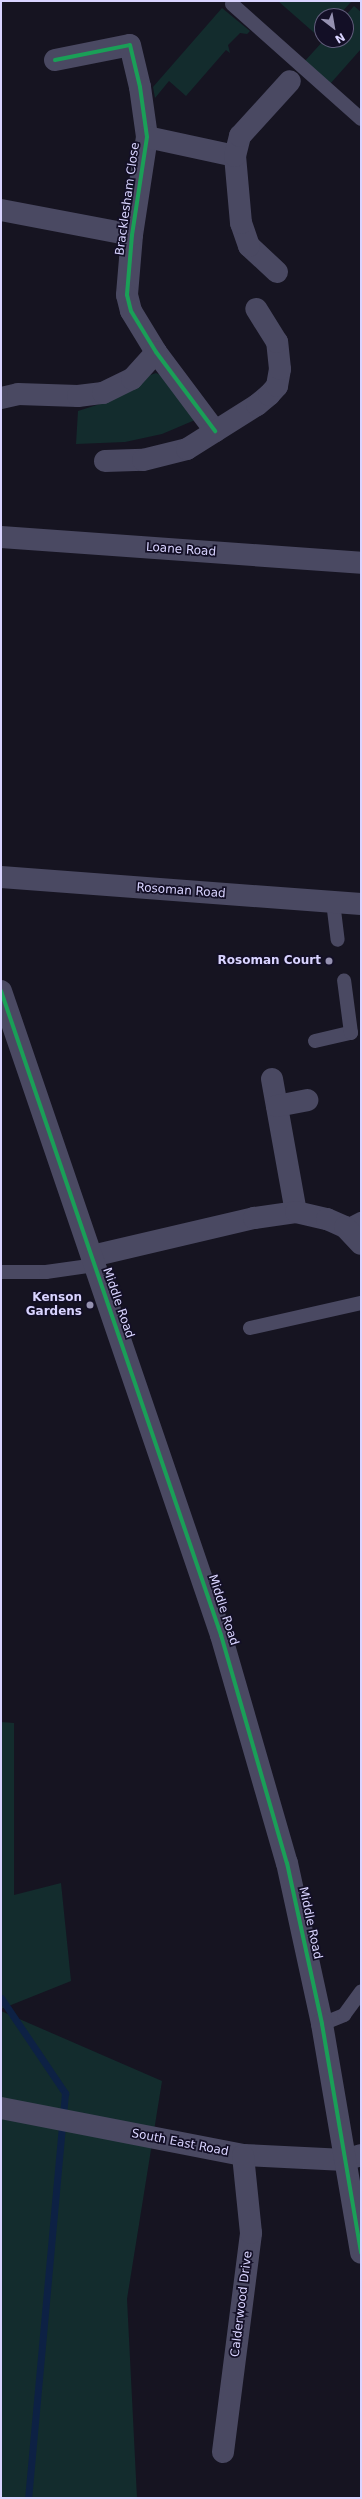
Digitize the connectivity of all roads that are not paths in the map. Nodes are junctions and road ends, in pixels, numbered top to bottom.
1 (232, 4) dead end
2 (54, 60) dead end
3 (290, 81) dead end
4 (361, 119) edge
5 (147, 137) junction
6 (235, 156) junction
7 (1, 210) edge
8 (132, 236) junction
9 (277, 272) dead end
10 (256, 309) dead end
11 (156, 352) junction
12 (1, 398) edge
13 (215, 431) junction
14 (105, 461) dead end
15 (1, 537) edge
16 (361, 563) edge
17 (1, 877) edge
18 (333, 902) junction
19 (361, 904) edge
20 (338, 940) dead end
21 (344, 980) dead end
22 (1, 991) edge
23 (356, 1032) edge
24 (315, 1040) dead end
25 (272, 1079) dead end
26 (307, 1100) dead end
27 (277, 1106) junction
28 (296, 1212) junction
29 (353, 1223) edge
30 (361, 1244) edge
31 (93, 1261) junction
32 (1, 1272) edge
33 (361, 1303) edge
34 (250, 1328) dead end
35 (361, 1992) edge
36 (322, 2024) junction
37 (1, 2108) edge
38 (243, 2155) junction
39 (353, 2158) edge
40 (361, 2253) edge
41 (223, 2452) dead end

1 - 4 lane
2 - 5 street, Bracklesham Close
3 - 6 street
5 - 6 street, Bracklesham Close
5 - 8 street, Bracklesham Close
6 - 9 street
7 - 8 street, Bracklesham Close
8 - 11 street, Bracklesham Close
10 - 13 street
11 - 12 street
11 - 13 street, Bracklesham Close
13 - 14 street
15 - 16 street, Loane Road
17 - 18 street, Rosoman Road
18 - 19 street, Rosoman Road
18 - 20 lane
21 - 23 lane
22 - 31 street, Middle Road
23 - 24 lane
25 - 27 street
26 - 27 street
27 - 28 street
28 - 29 street
28 - 31 street
29 - 30 street
31 - 32 lane
31 - 36 street, Middle Road
33 - 34 lane
35 - 36 lane
36 - 39 street, Middle Road
37 - 38 street, South East Road
38 - 39 street, South East Road
38 - 41 street, Calderwood Drive
39 - 40 street, Middle Road

